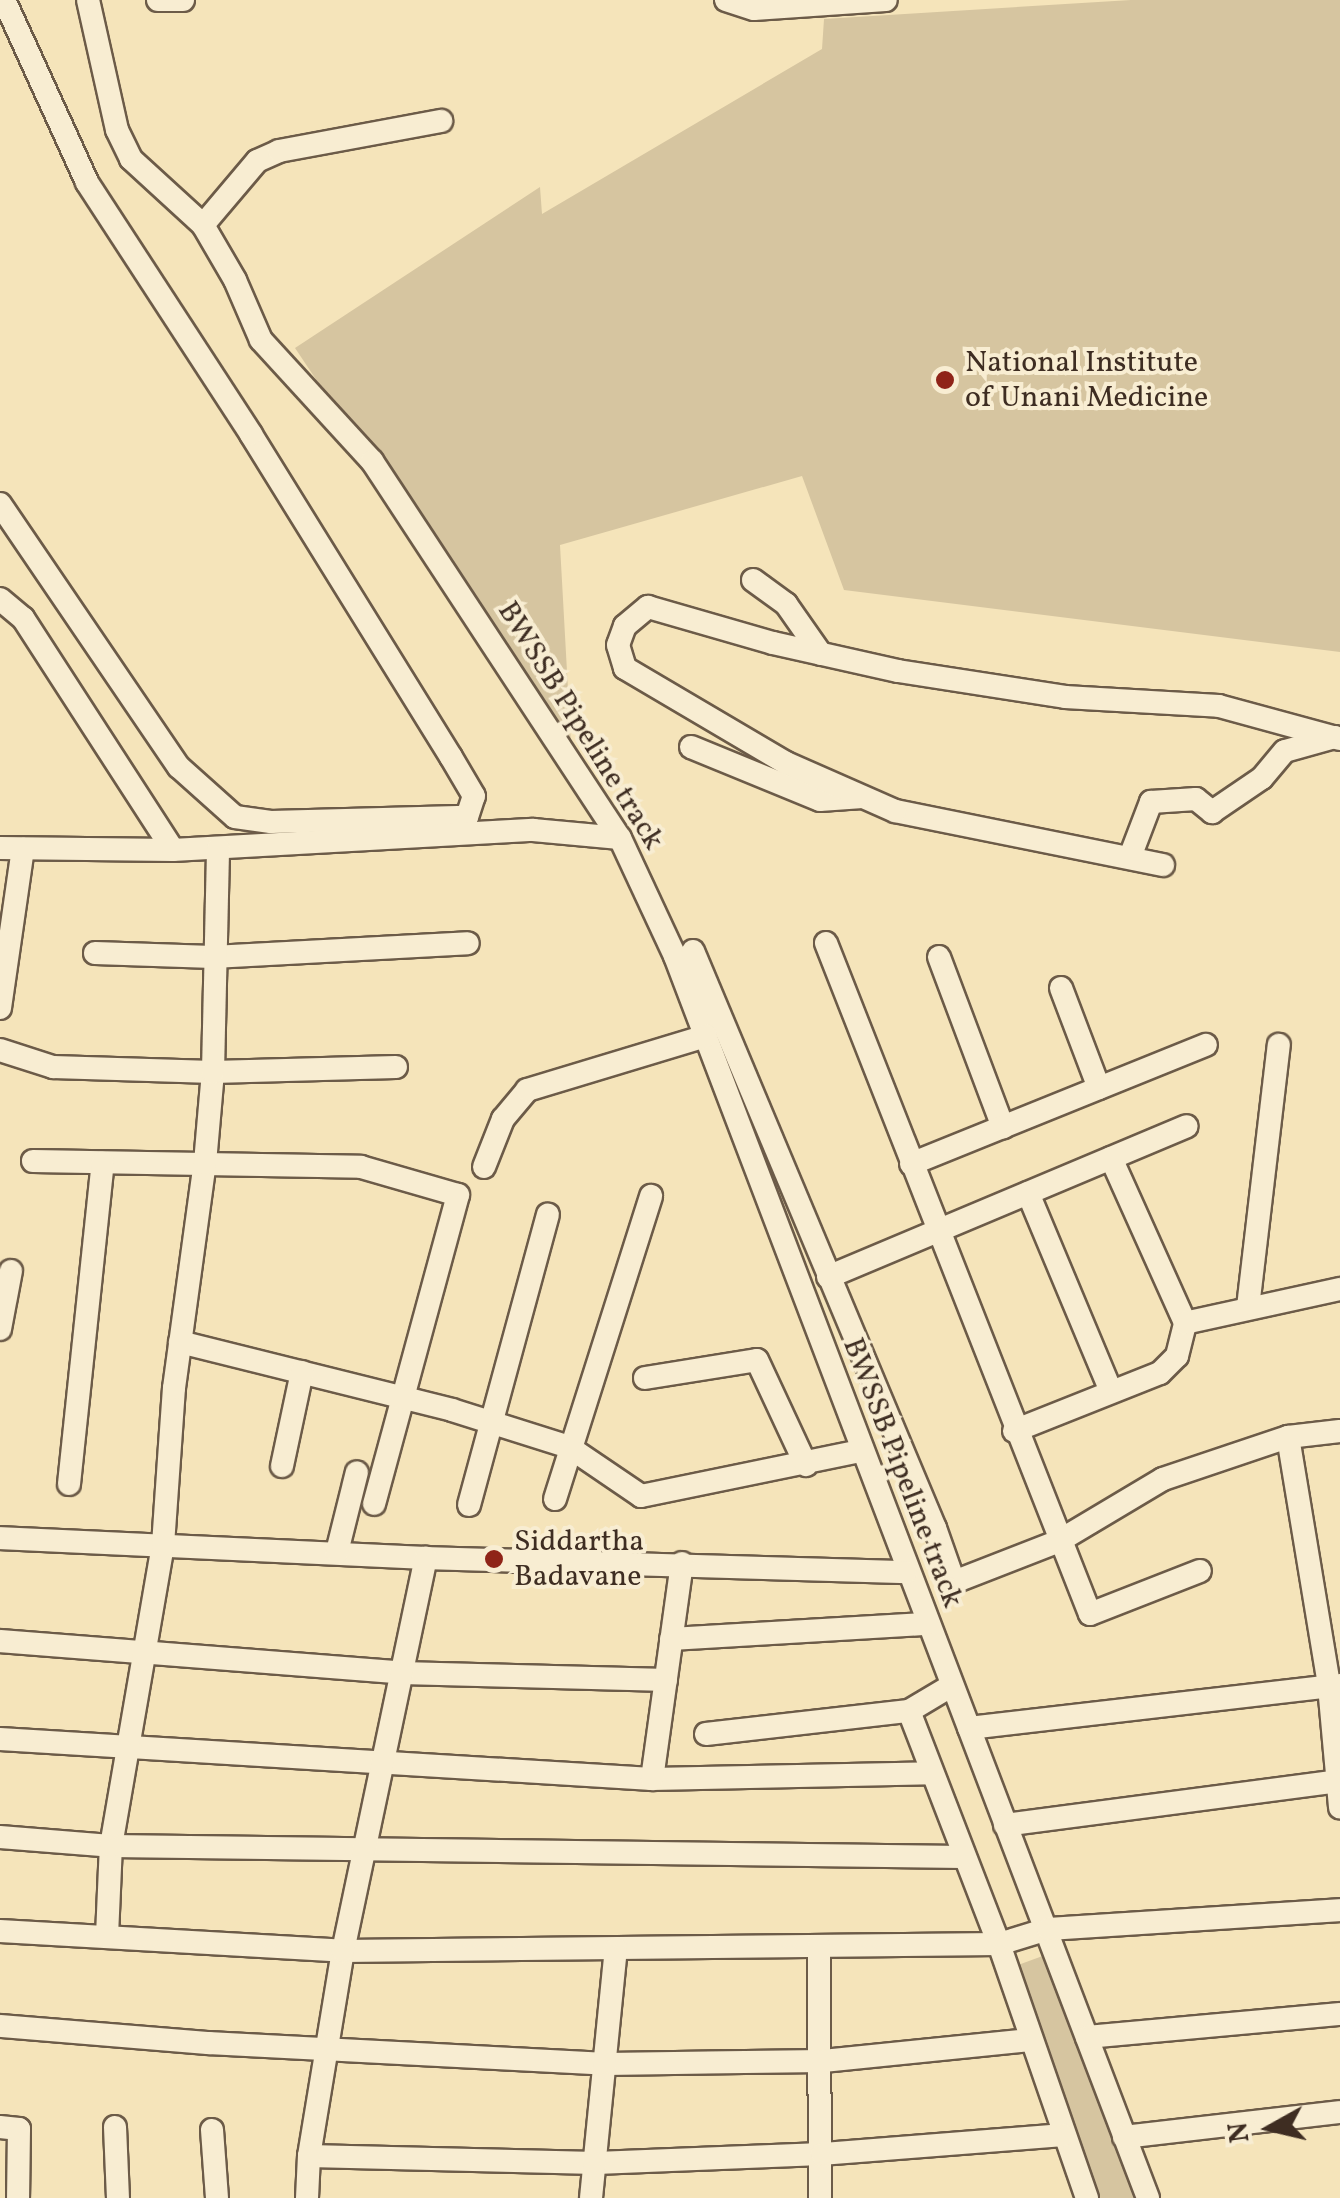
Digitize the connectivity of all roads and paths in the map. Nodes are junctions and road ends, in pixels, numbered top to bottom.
1 (4, 0) edge
2 (88, 0) edge
3 (158, 0) edge
4 (183, 0) edge
5 (726, 0) edge
6 (886, 0) edge
7 (440, 122) dead end
8 (202, 225) junction
9 (0, 504) edge
10 (753, 580) dead end
11 (0, 599) edge
12 (821, 654) junction
13 (1337, 738) edge
14 (692, 747) dead end
15 (862, 797) junction
16 (620, 838) junction
17 (218, 848) junction
18 (12, 849) edge
19 (173, 850) junction
20 (1130, 857) junction
21 (1163, 864) dead end
22 (468, 943) dead end
23 (826, 944) dead end
24 (693, 951) dead end
25 (95, 953) dead end
26 (4, 956) edge
27 (213, 957) junction
28 (939, 957) dead end
29 (1061, 988) dead end
30 (0, 1008) edge
31 (706, 1036) junction
32 (1206, 1045) dead end
33 (1279, 1045) dead end
34 (0, 1050) edge
35 (396, 1067) dead end
36 (213, 1072) junction
37 (1099, 1088) junction
38 (1003, 1126) junction
39 (1187, 1126) dead end
40 (1111, 1158) junction
41 (34, 1161) dead end
42 (103, 1163) junction
43 (205, 1163) junction
44 (911, 1164) junction
45 (484, 1167) dead end
46 (1028, 1192) junction
47 (650, 1196) dead end
48 (548, 1215) dead end
49 (937, 1230) junction
50 (11, 1271) dead end
51 (828, 1276) junction
52 (1340, 1289) edge
53 (1248, 1307) junction
54 (1185, 1323) junction
55 (0, 1329) edge
56 (180, 1342) junction
57 (302, 1372) junction
58 (645, 1378) dead end
59 (1111, 1391) junction
60 (400, 1397) junction
61 (492, 1422) junction
62 (1014, 1431) junction
63 (1340, 1431) edge
64 (1288, 1436) junction
65 (569, 1447) junction
66 (861, 1450) junction
67 (806, 1465) junction
68 (282, 1466) dead end
69 (357, 1472) dead end
70 (69, 1484) dead end
71 (554, 1499) dead end
72 (374, 1504) dead end
73 (469, 1506) dead end
74 (935, 1528) junction
75 (0, 1538) edge
76 (1059, 1541) junction
77 (896, 1545) junction
78 (163, 1546) junction
79 (336, 1552) junction
80 (426, 1558) junction
81 (682, 1563) junction
82 (1200, 1571) dead end
83 (906, 1572) junction
84 (927, 1624) junction
85 (671, 1639) junction
86 (0, 1641) edge
87 (148, 1653) junction
88 (403, 1673) junction
89 (666, 1680) junction
90 (1335, 1685) edge
91 (952, 1686) junction
92 (910, 1710) junction
93 (969, 1728) junction
94 (706, 1734) dead end
95 (0, 1739) edge
96 (131, 1748) junction
97 (382, 1764) junction
98 (932, 1773) junction
99 (652, 1778) junction
100 (1339, 1781) edge
101 (1340, 1808) edge
102 (1005, 1825) junction
103 (0, 1837) edge
104 (111, 1846) junction
105 (362, 1851) junction
106 (963, 1857) junction
107 (1340, 1910) edge
108 (1048, 1929) junction
109 (0, 1931) edge
110 (107, 1936) junction
111 (998, 1944) junction
112 (819, 1947) junction
113 (616, 1948) junction
114 (343, 1950) junction
115 (1340, 2014) edge
116 (0, 2026) edge
117 (1088, 2036) junction
118 (1030, 2040) junction
119 (326, 2050) junction
120 (822, 2061) junction
121 (606, 2064) junction
122 (1340, 2112) edge
123 (0, 2126) edge
124 (115, 2127) dead end
125 (212, 2130) dead end
126 (1062, 2134) junction
127 (1124, 2137) junction
128 (822, 2154) junction
129 (309, 2156) junction
130 (596, 2163) junction
131 (18, 2198) edge
132 (118, 2198) edge
133 (216, 2198) edge
134 (307, 2198) edge
135 (591, 2198) edge
136 (820, 2198) edge
137 (1087, 2198) edge
138 (1148, 2198) edge

1 - 9 street
2 - 8 street, BWSSB Pipeline track
3 - 4 street
5 - 6 street
7 - 8 street
8 - 16 street, BWSSB Pipeline track
10 - 12 street
11 - 19 street
12 - 13 street
12 - 15 street
13 - 20 street
14 - 15 street
15 - 20 street
16 - 17 street
16 - 31 street, BWSSB Pipeline track
17 - 19 street
17 - 27 street
18 - 19 street
18 - 26 street
20 - 21 street
22 - 27 street
23 - 44 street
24 - 51 street
25 - 27 street
26 - 30 street
27 - 36 street
28 - 38 street
29 - 37 street
31 - 45 street
31 - 66 street, BWSSB Pipeline track
32 - 37 street
33 - 53 street
34 - 36 street
35 - 36 street
36 - 43 street
37 - 38 street
38 - 44 street
39 - 40 street
40 - 46 street
40 - 54 street
41 - 42 street
42 - 43 street
42 - 70 street
43 - 56 street
43 - 60 street
44 - 49 street
46 - 49 street
46 - 59 street
47 - 65 street
48 - 61 street
49 - 51 street
49 - 62 street
50 - 55 street
51 - 74 street
52 - 53 street
53 - 54 street
54 - 59 street
56 - 57 street
56 - 78 street
57 - 60 street
57 - 68 street
58 - 67 street
59 - 62 street
60 - 61 street
60 - 72 street
61 - 65 street
61 - 73 street
62 - 76 street
63 - 64 street
64 - 76 street
64 - 90 street
65 - 67 street
65 - 71 street
66 - 67 street
66 - 77 street, BWSSB Pipeline track
69 - 79 street
74 - 76 street
74 - 77 street
75 - 78 street
76 - 82 street
77 - 83 street, BWSSB Pipeline track
78 - 79 street
78 - 87 street
79 - 80 street
80 - 81 street
80 - 88 street
81 - 83 street
81 - 85 street
83 - 84 street, BWSSB Pipeline track
84 - 85 street
84 - 91 street, BWSSB Pipeline track
85 - 89 street
86 - 87 street
87 - 88 street
87 - 96 street
88 - 89 street
88 - 97 street
89 - 99 street
90 - 93 street
90 - 100 street
91 - 92 street
91 - 93 street, BWSSB Pipeline track
92 - 94 street
92 - 98 street
93 - 102 street, BWSSB Pipeline track
95 - 96 street
96 - 97 street
96 - 104 street
97 - 99 street
97 - 105 street
98 - 99 street
98 - 106 street
100 - 101 street
100 - 102 street
102 - 108 street, BWSSB Pipeline track
103 - 104 street
104 - 105 street
104 - 110 street
105 - 106 street
105 - 114 street
106 - 111 street
107 - 108 street
108 - 111 street
108 - 117 street, BWSSB Pipeline track
109 - 110 street
110 - 114 street
111 - 112 street
111 - 118 street
112 - 113 street
112 - 120 street
113 - 114 street
113 - 121 street
114 - 119 street
115 - 117 street
116 - 119 street
117 - 127 street, BWSSB Pipeline track
118 - 120 street
118 - 126 street
119 - 121 street
119 - 129 street
120 - 121 street
120 - 128 street
121 - 130 street
122 - 127 street
123 - 131 street
124 - 132 street
125 - 133 street
126 - 128 street
126 - 137 street
127 - 138 street, BWSSB Pipeline track
128 - 130 street
128 - 136 street
129 - 130 street
129 - 134 street
130 - 135 street

